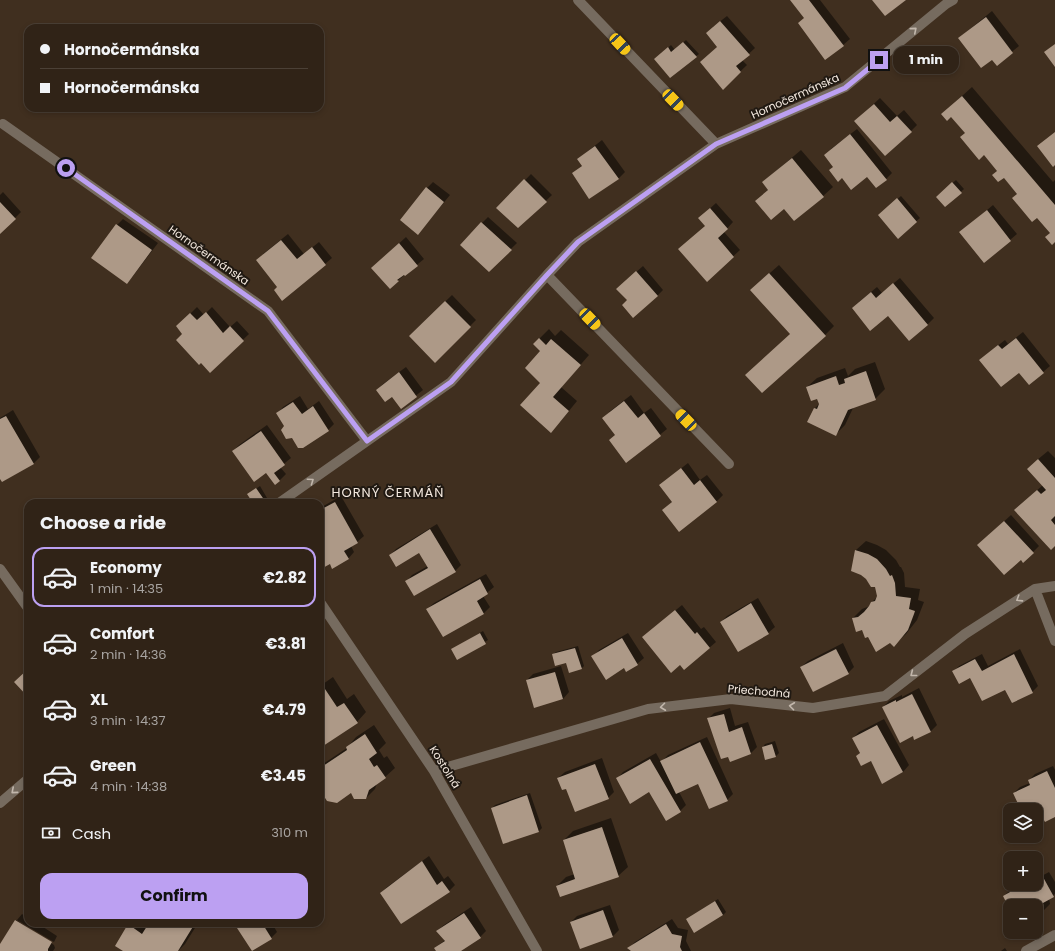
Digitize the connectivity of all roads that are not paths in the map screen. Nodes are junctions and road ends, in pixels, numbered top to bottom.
1 (578, 0) edge
2 (953, 0) edge
3 (3, 124) dead end
4 (716, 144) junction
5 (547, 275) junction
6 (367, 441) junction
7 (729, 464) dead end
8 (285, 499) edge
9 (0, 569) edge
10 (1055, 586) edge
11 (1035, 589) junction
12 (24, 602) edge
13 (324, 608) edge
14 (1055, 641) edge
15 (434, 771) junction
16 (24, 782) edge
17 (0, 803) edge
18 (1055, 935) edge
19 (537, 951) edge
20 (1026, 951) edge

1 - 4 street
4 -> 2 street, Hornočermánska
3 - 6 street, Hornočermánska
4 - 5 street, Hornočermánska
5 - 6 street, Hornočermánska
5 - 7 street
8 -> 6 street, Hornočermánska
9 - 12 street
10 - 11 street, Priechodná
11 - 14 street
11 -> 15 street, Priechodná
13 - 15 street, Kostolná
15 - 19 street, Kostolná
16 -> 17 street
18 - 20 street

